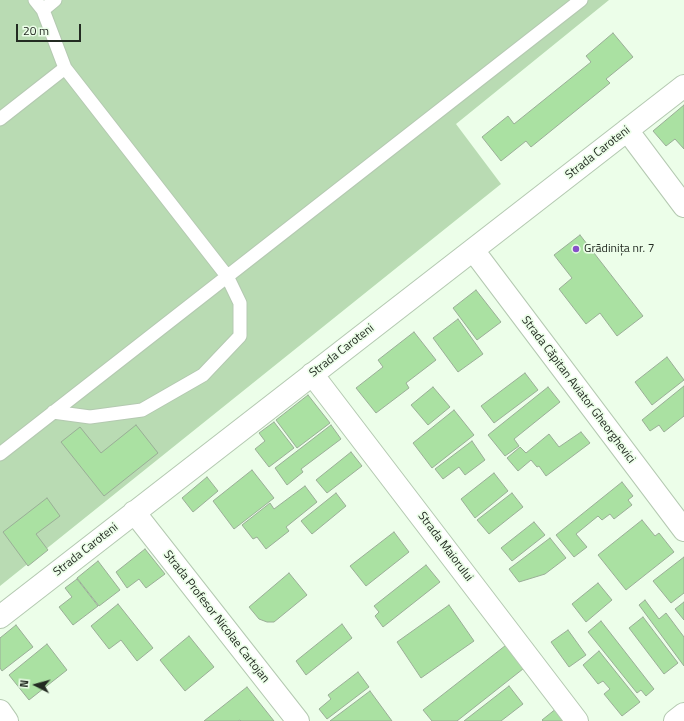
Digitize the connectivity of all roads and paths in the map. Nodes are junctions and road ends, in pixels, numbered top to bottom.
1 (55, 0) edge
2 (581, 0) edge
3 (39, 5) edge
4 (65, 68) junction
5 (684, 86) edge
6 (0, 119) edge
7 (627, 130) junction
8 (684, 206) edge
9 (473, 250) junction
10 (227, 276) junction
11 (312, 374) junction
12 (54, 412) junction
13 (0, 454) edge
14 (134, 512) junction
15 (684, 530) edge
16 (0, 617) edge
17 (0, 712) edge
18 (684, 714) edge
19 (8, 721) edge
20 (298, 721) edge
21 (577, 721) edge
22 (675, 721) edge

1 - 3 lane
2 - 10 lane
3 - 4 lane
4 - 6 lane
4 - 10 lane
5 - 7 street, Strada Caroteni
7 - 8 street
7 - 9 street, Strada Caroteni
9 - 11 street, Strada Caroteni
9 - 15 street, Strada Căpitan Aviator Gheorghevici
10 - 12 lane
10 - 12 lane
11 - 14 street, Strada Caroteni
11 - 21 street, Strada Maiorului
12 - 13 lane
14 - 16 street, Strada Caroteni
14 - 20 street, Strada Profesor Nicolae Cartojan
17 - 19 street
18 - 22 street

